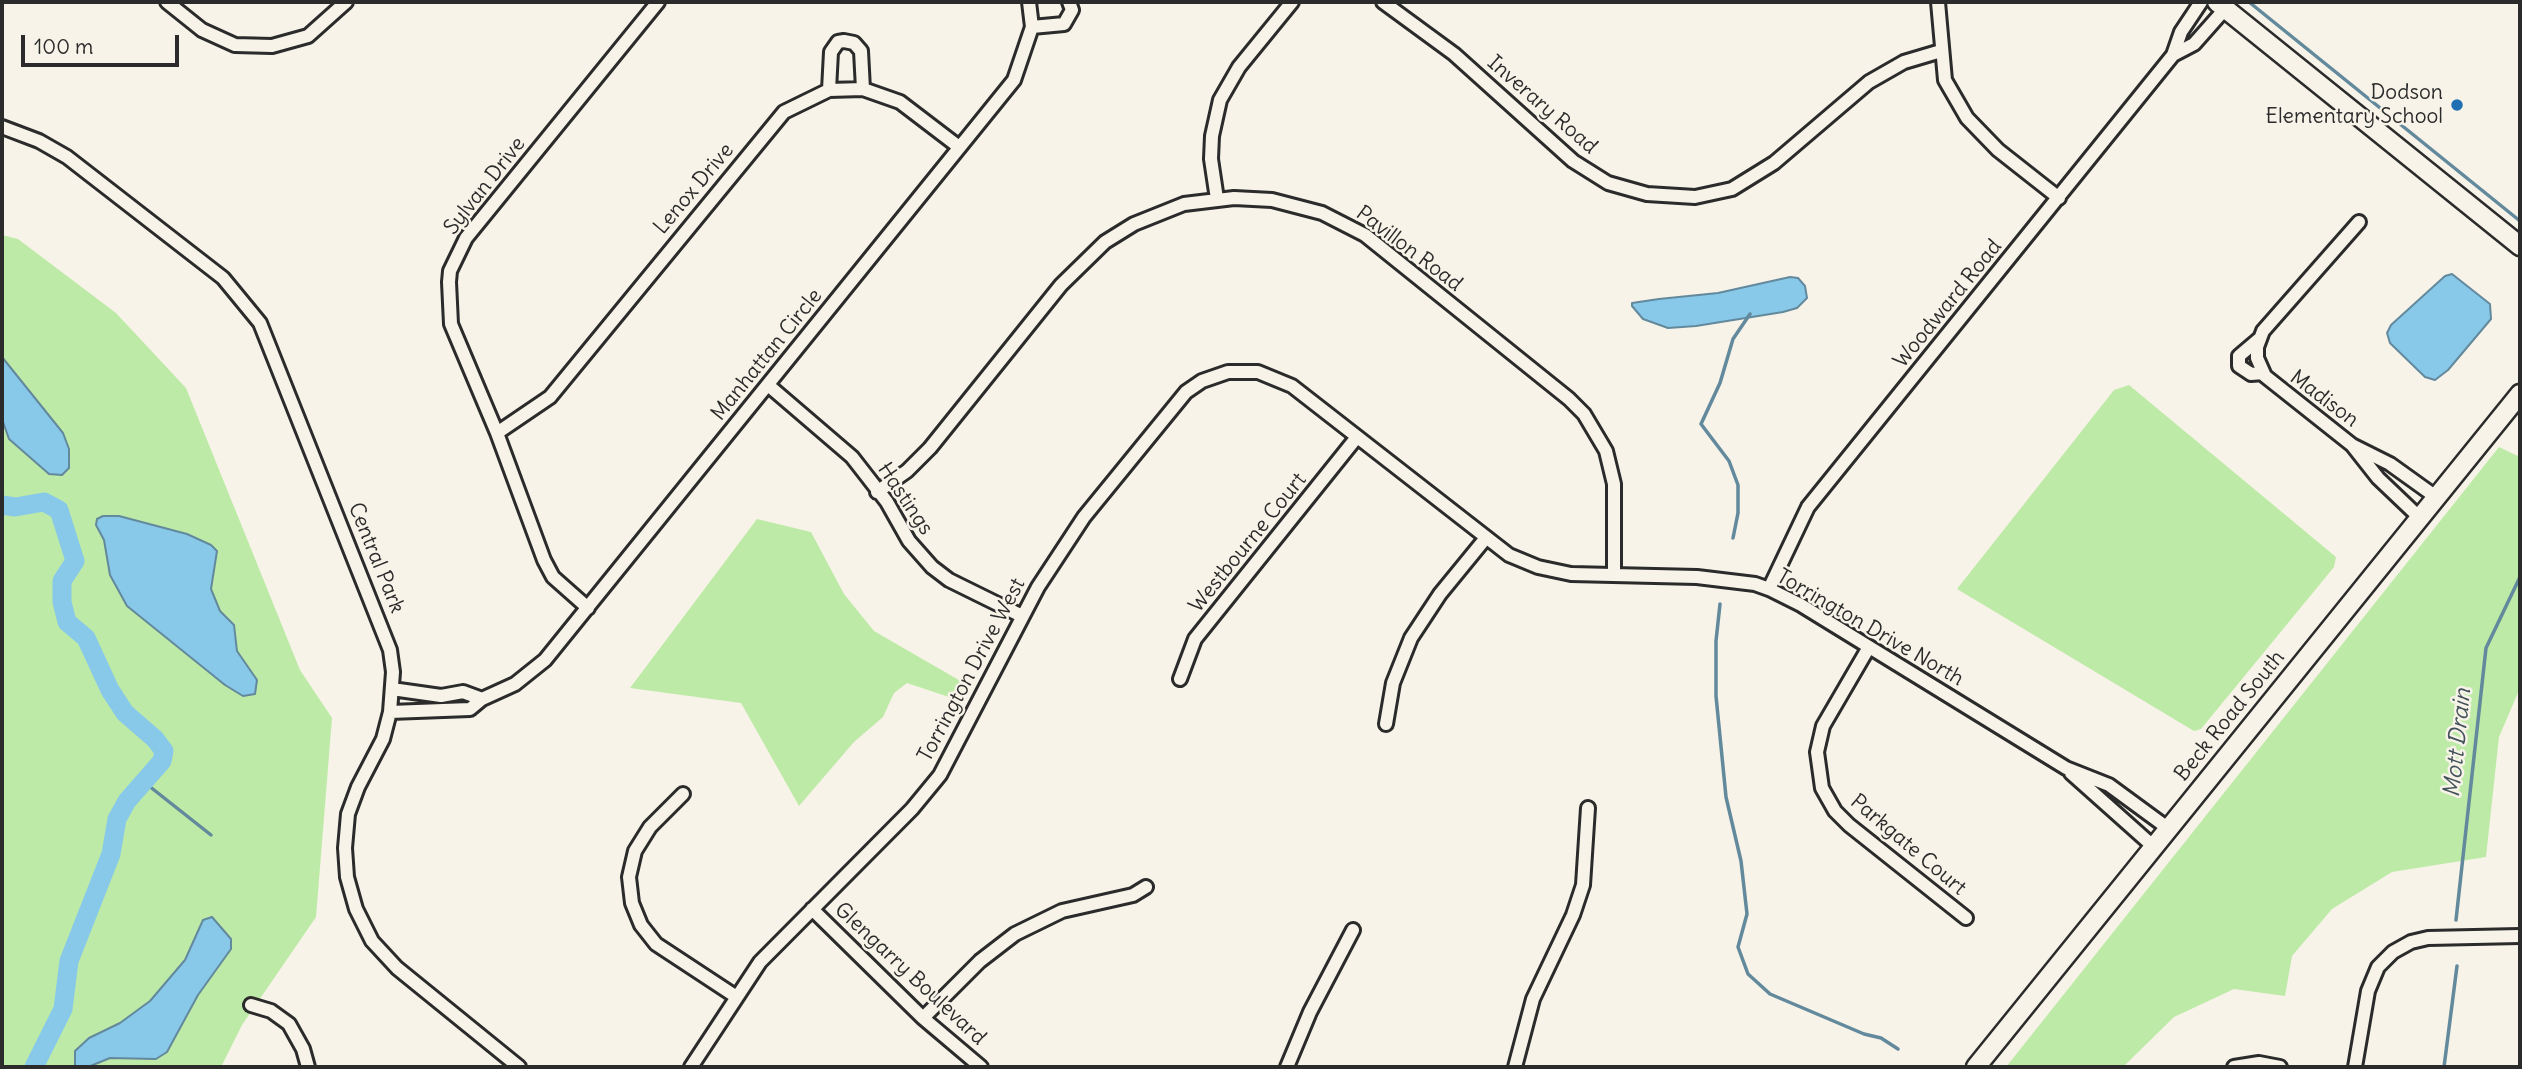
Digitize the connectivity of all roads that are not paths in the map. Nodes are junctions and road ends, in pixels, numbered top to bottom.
1 (167, 2) edge
2 (346, 2) edge
3 (657, 2) edge
4 (1029, 2) edge
5 (1069, 2) edge
6 (1292, 2) edge
7 (1383, 2) edge
8 (1938, 2) edge
9 (2201, 2) edge
10 (2221, 5) edge
11 (1032, 27) junction
12 (1941, 51) junction
13 (2174, 55) junction
14 (863, 89) junction
15 (829, 90) junction
16 (2, 127) edge
17 (959, 147) junction
18 (2059, 198) junction
19 (1217, 199) junction
20 (2359, 222) dead end
21 (2520, 246) edge
22 (2259, 339) junction
23 (1241, 370) joint
24 (2263, 373) junction
25 (768, 385) junction
26 (2520, 394) edge
27 (497, 433) junction
28 (1357, 437) junction
29 (2352, 445) junction
30 (877, 492) junction
31 (2436, 497) junction
32 (2420, 518) junction
33 (1485, 538) junction
34 (1614, 575) junction
35 (1769, 589) junction
36 (588, 608) junction
37 (1022, 616) junction
38 (1869, 647) junction
39 (1180, 679) dead end
40 (392, 689) junction
41 (482, 699) junction
42 (390, 712) junction
43 (1387, 724) dead end
44 (2066, 768) junction
45 (683, 794) dead end
46 (1588, 807) dead end
47 (2169, 829) junction
48 (2154, 847) junction
49 (1146, 887) dead end
50 (813, 909) junction
51 (1966, 918) dead end
52 (1353, 930) dead end
53 (2520, 936) edge
54 (735, 996) junction
55 (251, 1005) dead end
56 (923, 1018) junction
57 (696, 1065) edge
58 (308, 1067) edge
59 (519, 1067) edge
60 (981, 1067) edge
61 (1287, 1067) edge
62 (1515, 1067) edge
63 (1976, 1067) edge
64 (2234, 1067) edge
65 (2280, 1067) edge
66 (2355, 1067) edge

1 - 2 street
3 - 27 street, Sylvan Drive
4 - 11 street, Manhattan Circle
5 - 11 street
6 - 19 street
7 - 12 street, Inverary Road
8 - 12 street
9 - 13 street, Woodward Road
10 - 13 street, Woodward Road
10 - 21 main road
11 - 17 street, Manhattan Circle
12 - 18 street
13 - 18 street, Woodward Road
14 - 15 street, Lenox Drive
14 - 15 street
14 - 17 street, Lenox Drive
15 - 27 street, Lenox Drive
16 - 40 street, Central Park
17 - 25 street, Manhattan Circle
18 - 35 street, Woodward Road
19 - 30 street, Pavillon Road
19 - 34 street, Pavillon Road
20 - 22 street
22 - 24 street
22 - 24 street
23 - 28 street, Torrington Drive North
23 - 37 street, Torrington Drive West
24 - 29 street, Madison
25 - 30 street, Hastings
25 - 36 street, Manhattan Circle
26 - 31 main road, Beck Road South
27 - 36 street, Sylvan Drive
28 - 33 street, Torrington Drive North
28 - 39 street, Westbourne Court
29 - 31 street, Madison
29 - 32 street, Madison
30 - 37 street, Hastings
31 - 32 main road, Beck Road South
32 - 47 main road, Beck Road South
33 - 34 street, Torrington Drive North
33 - 43 street
34 - 35 street, Torrington Drive North
35 - 38 street, Torrington Drive North
36 - 41 street, Manhattan Circle
37 - 50 street, Torrington Drive West
38 - 44 street, Torrington Drive North
38 - 51 street, Parkgate Court
40 - 41 street
40 - 42 street, Central Park
41 - 42 street, Manhattan Circle
42 - 59 street, Central Park
44 - 47 street, Torrington Drive North
44 - 48 street, Torrington Drive North
45 - 54 street
46 - 62 street
47 - 48 main road, Beck Road South
48 - 63 main road, Beck Road South
49 - 56 street
50 - 54 street, Torrington Drive West
50 - 56 street, Glengarry Boulevard
52 - 61 street
53 - 66 street
54 - 57 street, Torrington Drive West
55 - 58 street
56 - 60 street, Glengarry Boulevard
64 - 65 street

